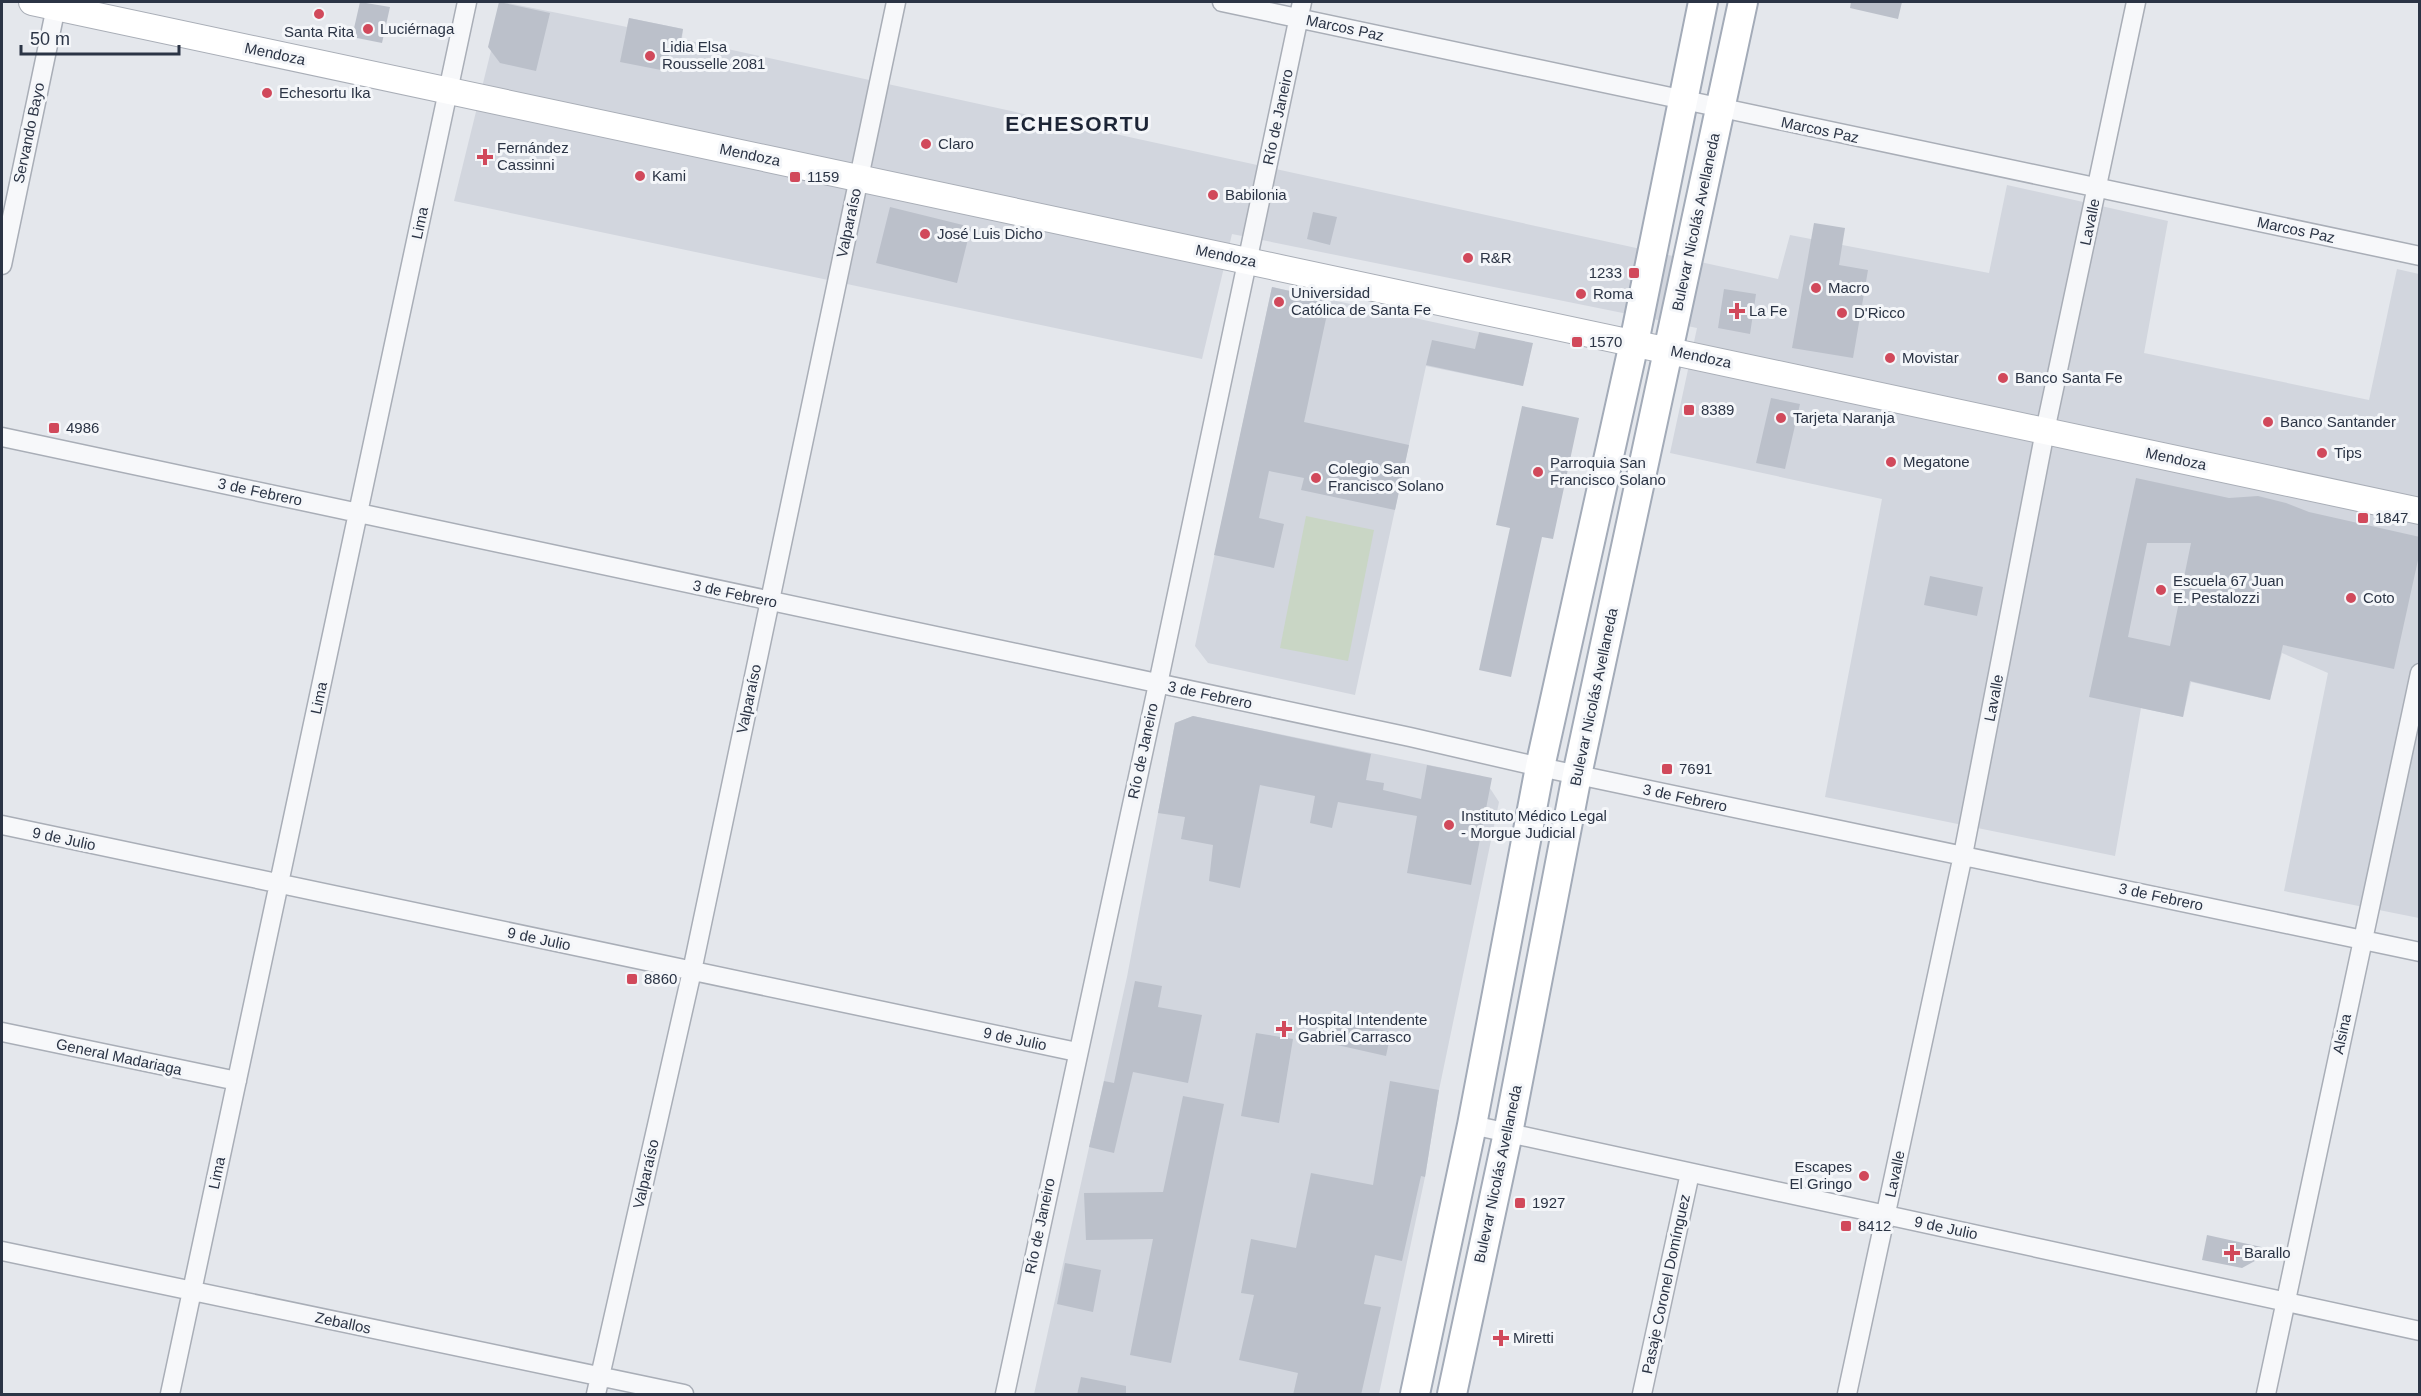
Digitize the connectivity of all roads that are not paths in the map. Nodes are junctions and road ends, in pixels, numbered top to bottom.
1 (467, 2) edge
2 (896, 2) edge
3 (1222, 2) edge
4 (1703, 2) edge
5 (1743, 2) edge
6 (2136, 2) edge
7 (48, 3) edge
8 (1300, 10) edge
9 (448, 90) junction
10 (1683, 101) junction
11 (1721, 109) junction
12 (859, 178) junction
13 (2097, 189) junction
14 (2420, 256) edge
15 (1247, 261) junction
16 (2, 264) edge
17 (1634, 343) junction
18 (1669, 351) junction
19 (2045, 431) junction
20 (2, 437) edge
21 (2420, 511) edge
22 (358, 513) junction
23 (770, 601) junction
24 (2420, 673) edge
25 (1158, 684) junction
26 (1540, 767) junction
27 (1577, 775) junction
28 (2, 825) edge
29 (1964, 855) junction
30 (279, 884) junction
31 (2362, 940) junction
32 (2420, 952) edge
33 (692, 971) junction
34 (2, 1032) edge
35 (1077, 1052) junction
36 (237, 1081) junction
37 (1472, 1125) junction
38 (1508, 1133) junction
39 (1690, 1173) junction
40 (1886, 1215) junction
41 (2, 1251) edge
42 (192, 1292) junction
43 (2285, 1302) junction
44 (2420, 1331) edge
45 (600, 1376) junction
46 (170, 1395) edge
47 (596, 1395) edge
48 (684, 1395) edge
49 (1005, 1395) edge
50 (1415, 1395) edge
51 (1452, 1395) edge
52 (1642, 1395) edge
53 (1848, 1395) edge
54 (2266, 1395) edge

1 - 9 street, Lima
2 - 12 street, Valparaíso
3 - 8 street, Marcos Paz
4 - 10 main road
5 - 11 main road, Bulevar Nicolás Avellaneda
6 - 13 street, Lavalle
7 - 9 main road, Mendoza
7 - 16 street, Servando Bayo
8 - 10 street, Marcos Paz
8 - 15 street, Río de Janeiro
9 - 12 main road, Mendoza
9 - 22 street, Lima
10 - 11 street, Marcos Paz
10 - 17 main road
11 - 13 street, Marcos Paz
11 - 18 main road, Bulevar Nicolás Avellaneda
12 - 15 main road, Mendoza
12 - 23 street, Valparaíso
13 - 14 street, Marcos Paz
13 - 19 street, Lavalle
15 - 17 main road, Mendoza
15 - 25 street, Río de Janeiro
17 - 18 main road, Mendoza
17 - 26 main road
18 - 19 main road, Mendoza
18 - 27 main road, Bulevar Nicolás Avellaneda
19 - 21 main road, Mendoza
19 - 29 street, Lavalle
20 - 22 street, 3 de Febrero
22 - 23 street, 3 de Febrero
22 - 30 street, Lima
23 - 25 street, 3 de Febrero
23 - 33 street, Valparaíso
24 - 31 street, Alsina
25 - 26 street, 3 de Febrero
25 - 35 street, Río de Janeiro
26 - 27 street, 3 de Febrero
26 - 37 main road
27 - 29 street, 3 de Febrero
27 - 38 main road, Bulevar Nicolás Avellaneda
28 - 30 street, 9 de Julio
29 - 31 street, 3 de Febrero
29 - 40 street, Lavalle
30 - 33 street, 9 de Julio
30 - 36 street, Lima
31 - 32 street, 3 de Febrero
31 - 43 street, Alsina
33 - 35 street, 9 de Julio
33 - 45 street, Valparaíso
34 - 36 street, General Madariaga
35 - 49 street, Río de Janeiro
36 - 42 street, Lima
37 - 38 street, 9 de Julio
37 - 50 main road
38 - 39 street, 9 de Julio
38 - 51 main road, Bulevar Nicolás Avellaneda
39 - 40 street, 9 de Julio
39 - 52 street, Pasaje Coronel Domínguez
40 - 43 street, 9 de Julio
40 - 53 street, Lavalle
41 - 42 street, Zeballos
42 - 45 street, Zeballos
42 - 46 street, Lima
43 - 44 street, 9 de Julio
43 - 54 street, Alsina
45 - 47 street, Valparaíso
45 - 48 street, Zeballos

